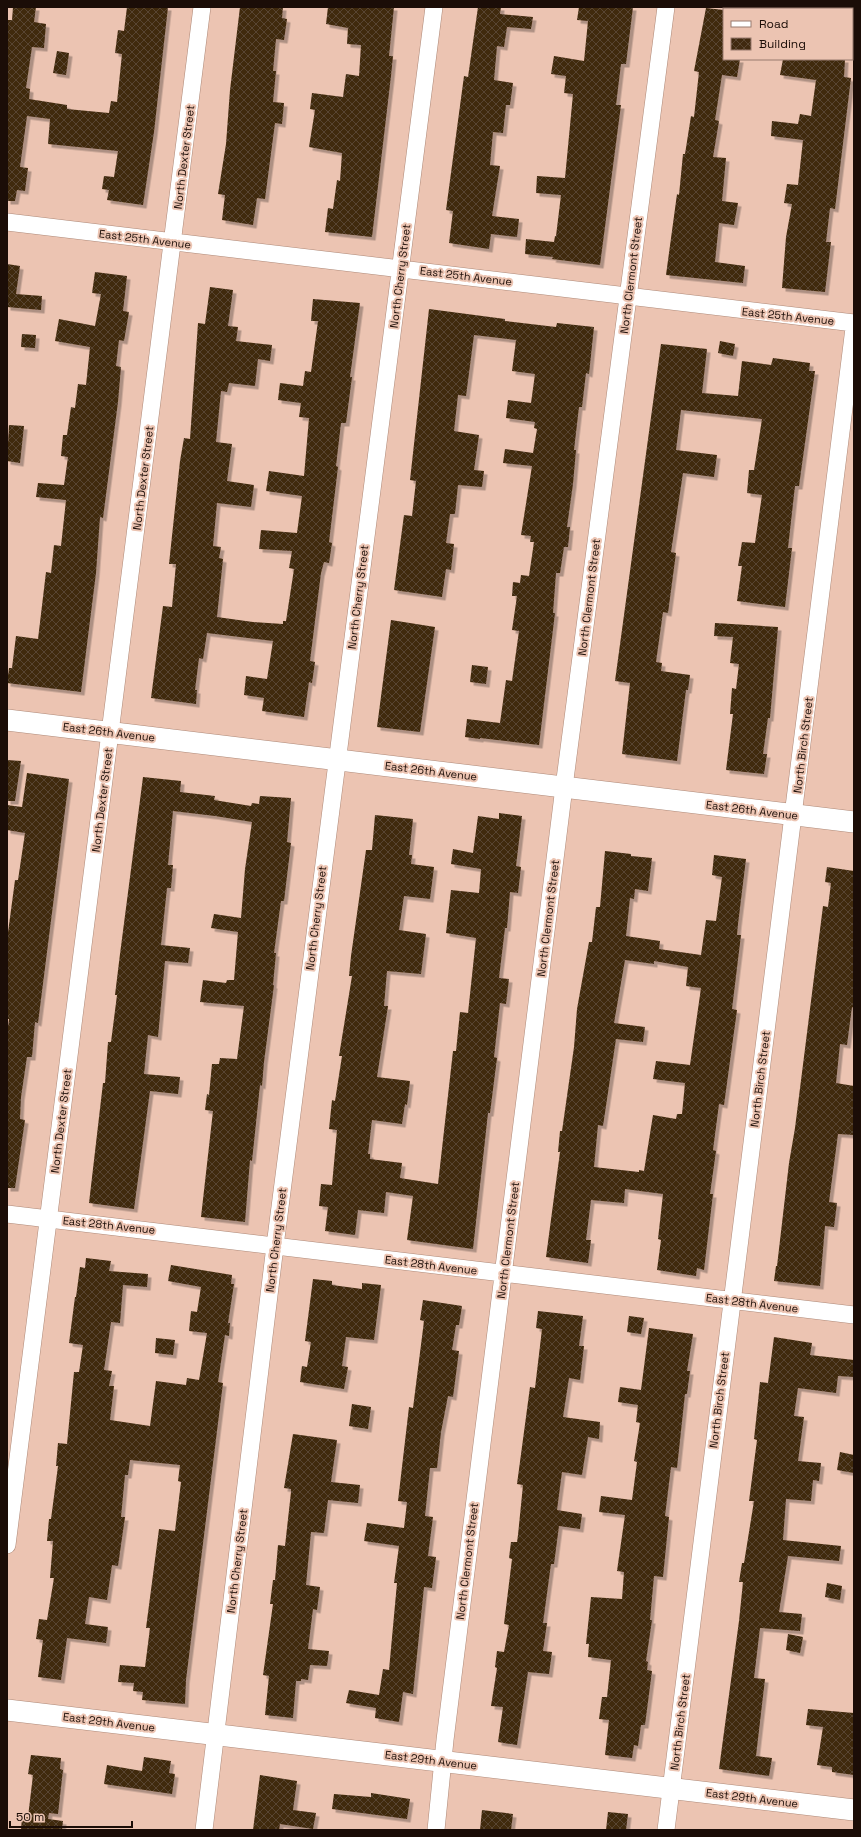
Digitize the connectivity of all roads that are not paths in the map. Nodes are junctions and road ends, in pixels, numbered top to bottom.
1 (202, 7) edge
2 (434, 7) edge
3 (666, 7) edge
4 (7, 222) edge
5 (173, 242) junction
6 (401, 268) junction
7 (628, 296) junction
8 (854, 323) edge
9 (854, 328) edge
10 (7, 720) edge
11 (111, 733) junction
12 (337, 760) junction
13 (564, 787) junction
14 (794, 815) junction
15 (854, 822) edge
16 (7, 1214) edge
17 (48, 1219) junction
18 (275, 1246) junction
19 (504, 1274) junction
20 (732, 1301) junction
21 (854, 1315) edge
22 (7, 1545) edge
23 (7, 1710) edge
24 (216, 1734) junction
25 (443, 1762) junction
26 (671, 1788) junction
27 (854, 1810) edge
28 (204, 1830) edge
29 (436, 1830) edge
30 (666, 1830) edge

1 - 5 street, North Dexter Street
2 - 6 street, North Cherry Street
3 - 7 street, North Clermont Street
4 - 5 street, East 25th Avenue
5 - 6 street, East 25th Avenue
5 - 11 street, North Dexter Street
6 - 7 street, East 25th Avenue
6 - 12 street, North Cherry Street
7 - 8 street, East 25th Avenue
7 - 13 street, North Clermont Street
9 - 14 street, North Birch Street
10 - 11 street, East 26th Avenue
11 - 12 street, East 26th Avenue
11 - 17 street, North Dexter Street
12 - 13 street, East 26th Avenue
12 - 18 street, North Cherry Street
13 - 14 street, East 26th Avenue
13 - 19 street, North Clermont Street
14 - 15 street, East 26th Avenue
14 - 20 street, North Birch Street
16 - 17 street, East 28th Avenue
17 - 18 street, East 28th Avenue
17 - 22 street, North Dexter Street
18 - 19 street, East 28th Avenue
18 - 24 street, North Cherry Street
19 - 20 street, East 28th Avenue
19 - 25 street, North Clermont Street
20 - 21 street, East 28th Avenue
20 - 26 street, North Birch Street
23 - 24 street, East 29th Avenue
24 - 25 street, East 29th Avenue
24 - 28 street, North Cherry Street
25 - 26 street, East 29th Avenue
25 - 29 street, North Clermont Street
26 - 27 street, East 29th Avenue
26 - 30 street, North Birch Street

